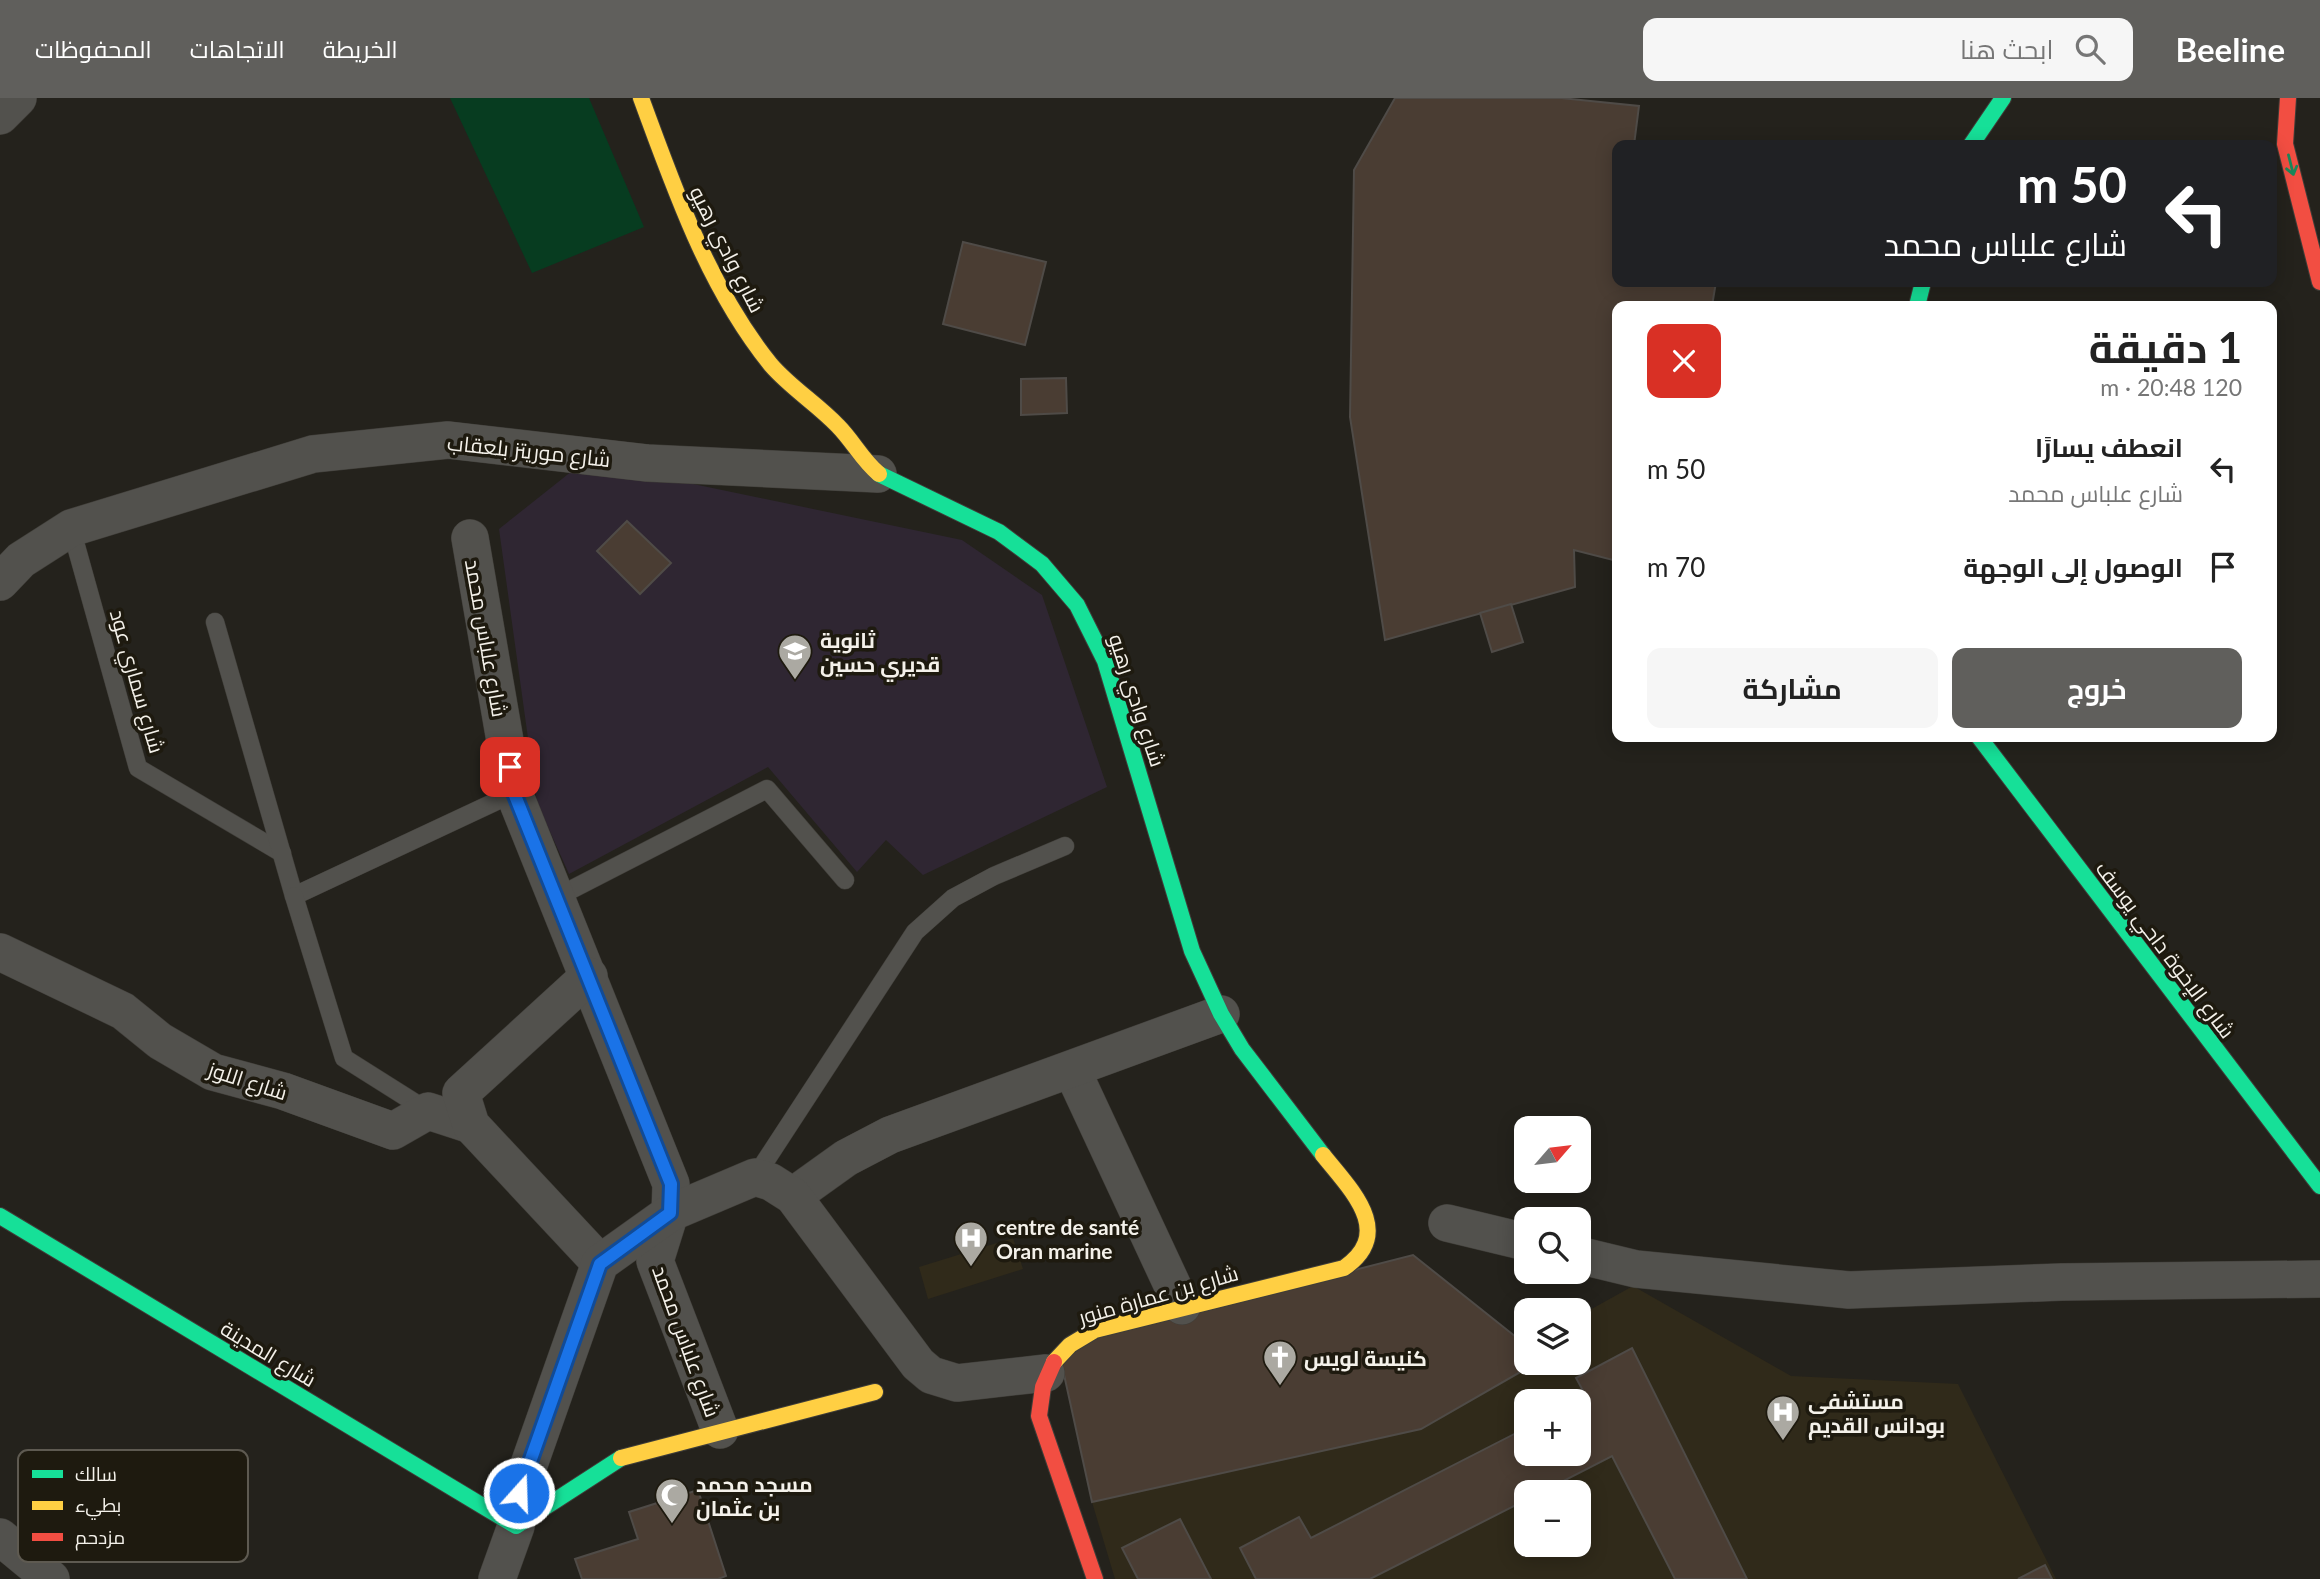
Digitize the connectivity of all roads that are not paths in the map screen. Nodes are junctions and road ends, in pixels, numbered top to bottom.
1 (18, 98) edge
2 (641, 98) edge
3 (2003, 98) edge
4 (2288, 98) edge
5 (0, 116) edge
6 (1974, 140) edge
7 (2320, 282) edge
8 (878, 474) junction
9 (71, 528) junction
10 (470, 538) dead end
11 (0, 582) edge
12 (215, 622) dead end
13 (1983, 742) edge
14 (514, 793) junction
15 (1065, 846) dead end
16 (282, 853) junction
17 (845, 880) dead end
18 (294, 895) junction
19 (557, 897) junction
20 (0, 952) edge
21 (589, 976) junction
22 (1221, 1014) junction
23 (1072, 1070) junction
24 (428, 1111) junction
25 (471, 1125) junction
26 (755, 1177) junction
27 (2320, 1186) edge
28 (793, 1196) junction
29 (670, 1213) junction
30 (0, 1216) edge
31 (1447, 1223) dead end
32 (1514, 1239) edge
33 (1591, 1258) edge
34 (600, 1264) junction
35 (1344, 1268) joint
36 (2320, 1279) edge
37 (1182, 1306) junction
38 (1046, 1373) junction
39 (875, 1392) dead end
40 (720, 1430) junction
41 (516, 1527) junction
42 (0, 1537) edge
43 (18, 1552) edge
44 (30, 1562) edge
45 (51, 1579) edge
46 (498, 1579) edge
47 (1095, 1579) edge

1 - 5 street
2 - 8 street, شارع وادي رهيو
3 - 6 street
4 -> 7 street
8 - 9 street, شارع موريتز بلعقاب
8 - 22 street, شارع وادي رهيو
9 - 11 street, شارع موريتز بلعقاب
9 - 16 lane, شارع سماري عود
10 - 14 street, شارع علباس محمد
12 - 16 lane
13 - 27 street, شارع الإخوة داحي يوسف
14 - 18 lane
14 - 19 street, شارع علباس محمد
15 - 26 lane
16 - 18 lane
17 - 19 lane
18 - 24 lane
19 - 21 street, شارع علباس محمد
20 - 24 street, شارع اللوز
21 - 25 street
21 - 29 street, شارع علباس محمد
22 - 23 street
22 - 35 street, شارع وادي رهيو
23 - 28 street
23 - 37 street
24 - 25 street
25 - 34 street
26 - 28 street
26 - 29 street
28 - 38 street
29 - 34 street
29 - 40 street, شارع علباس محمد
30 - 41 street, شارع المدينة
31 - 32 street
33 - 36 street
34 - 41 street
35 - 37 street, شارع بن عمارة منور
37 - 38 street, شارع بن عمارة منور
38 - 47 street, شارع بن عمارة منور
39 - 40 street
40 - 41 street
41 - 46 street
42 - 43 street
44 - 45 street

